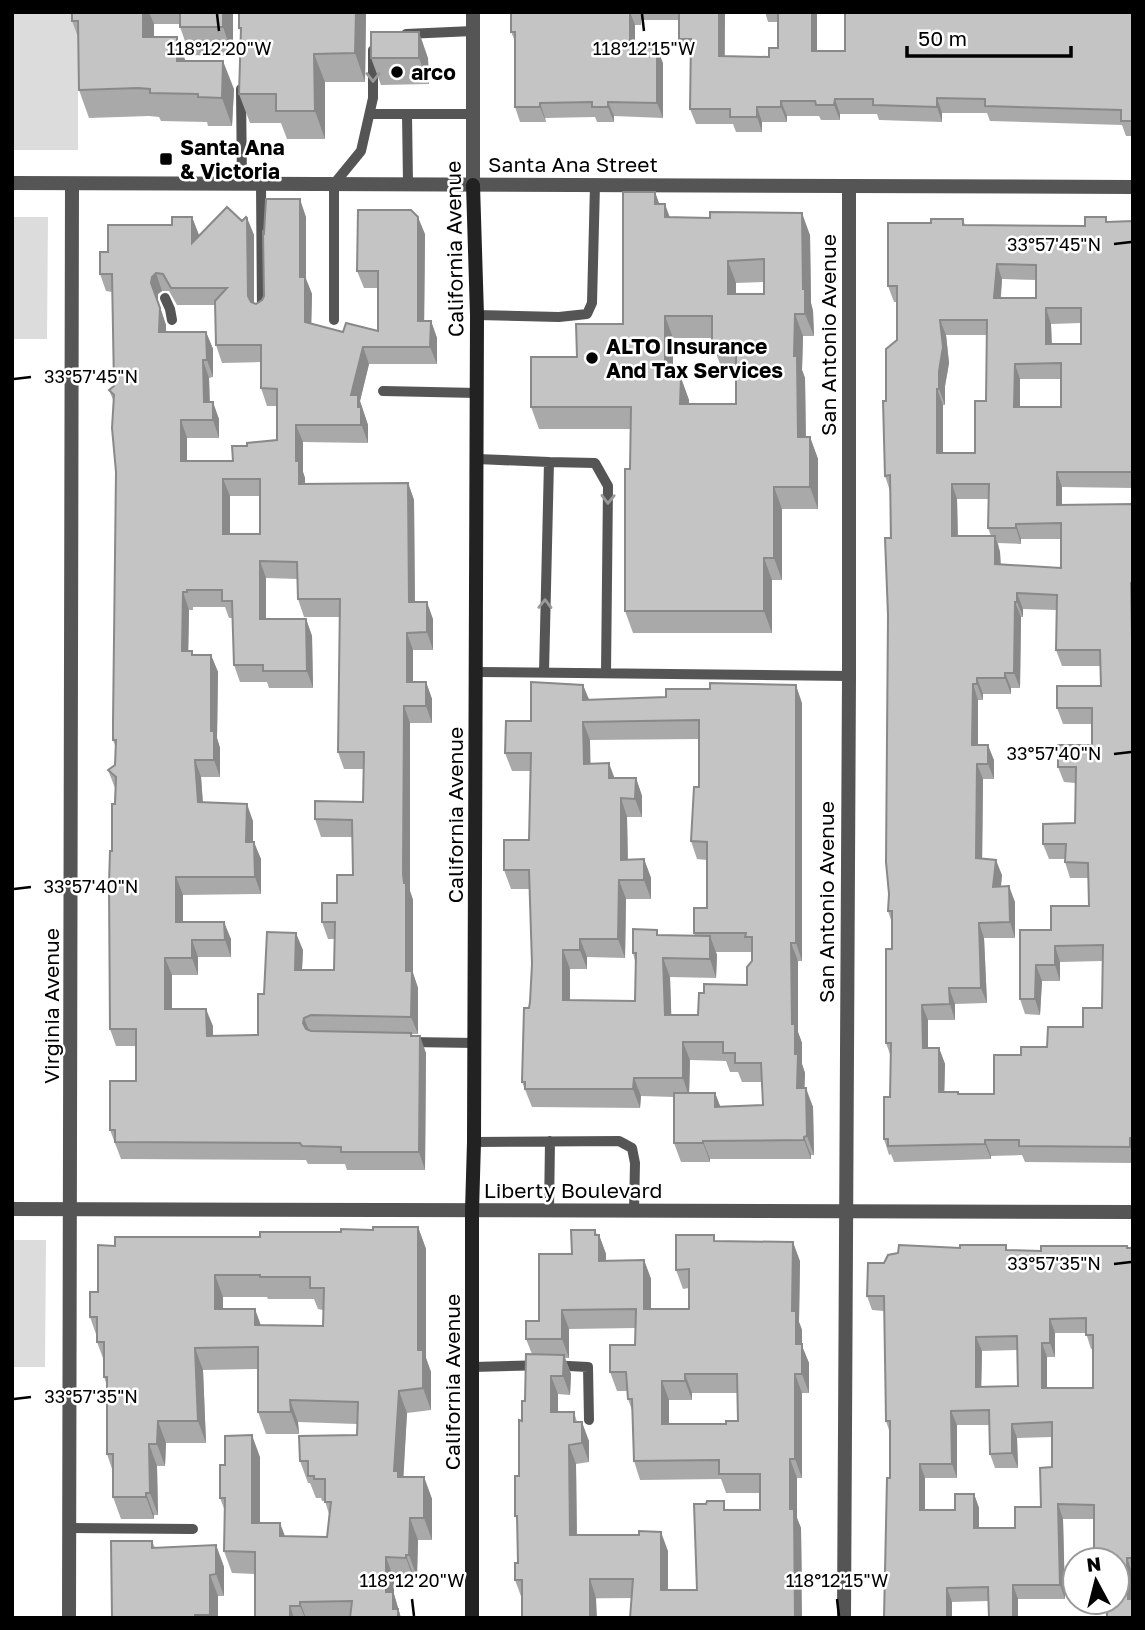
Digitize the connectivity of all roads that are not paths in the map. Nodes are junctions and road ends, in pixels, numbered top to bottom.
1 (473, 12) edge
2 (473, 30) junction
3 (398, 34) edge
4 (373, 35) edge
5 (242, 82) edge
6 (370, 114) junction
7 (407, 114) junction
8 (473, 114) junction
9 (12, 183) edge
10 (72, 184) junction
11 (334, 184) junction
12 (408, 184) junction
13 (242, 185) junction
14 (261, 185) junction
15 (473, 185) junction
16 (595, 185) junction
17 (849, 186) junction
18 (1133, 187) edge
19 (165, 298) dead end
20 (262, 313) edge
21 (477, 315) junction
22 (172, 320) dead end
23 (334, 320) dead end
24 (383, 391) dead end
25 (477, 393) junction
26 (477, 460) junction
27 (549, 463) junction
28 (477, 672) junction
29 (544, 672) junction
30 (606, 673) junction
31 (849, 676) junction
32 (396, 1042) edge
33 (475, 1044) junction
34 (474, 1142) junction
35 (550, 1142) junction
36 (12, 1209) edge
37 (70, 1209) junction
38 (472, 1211) junction
39 (549, 1211) junction
40 (634, 1211) junction
41 (1133, 1212) edge
42 (845, 1213) junction
43 (473, 1367) junction
44 (589, 1420) dead end
45 (69, 1528) junction
46 (193, 1529) dead end
47 (69, 1618) edge
48 (472, 1618) edge
49 (844, 1618) edge

1 - 2 street, California Avenue
2 - 3 lane
2 - 8 street, California Avenue
4 -> 6 lane
5 - 13 lane
6 - 7 lane
6 - 11 lane
7 - 8 lane
7 - 12 lane
8 - 15 street, California Avenue
9 - 10 street, Santa Ana Street
10 - 13 street, Santa Ana Street
10 - 37 street, Virginia Avenue
11 - 12 street, Santa Ana Street
11 - 14 street, Santa Ana Street
11 - 23 lane
12 - 15 street, Santa Ana Street
13 - 14 street, Santa Ana Street
14 - 20 lane
15 - 16 street, Santa Ana Street
15 - 21 main road, California Avenue
16 - 17 street, Santa Ana Street
16 - 21 lane
17 - 18 street, Santa Ana Street
17 - 31 street, San Antonio Avenue
19 - 22 lane
21 - 25 main road, California Avenue
24 - 25 lane
25 - 26 main road, California Avenue
26 - 27 lane
26 - 28 main road, California Avenue
29 -> 27 lane
27 -> 30 lane
28 - 29 lane
28 - 33 main road, California Avenue
29 - 30 lane
30 - 31 lane
31 - 42 street, San Antonio Avenue
32 - 33 lane
33 - 34 main road, California Avenue
34 - 35 lane
34 - 38 main road, California Avenue
35 - 39 lane
35 - 40 lane
36 - 37 street, Liberty Boulevard
37 - 38 street, Liberty Boulevard
37 - 45 street, Virginia Avenue
38 - 39 street, Liberty Boulevard
38 - 43 main road, California Avenue
39 - 40 street, Liberty Boulevard
40 - 42 street, Liberty Boulevard
41 - 42 street, Liberty Boulevard
42 - 49 street, San Antonio Avenue
43 - 44 lane
43 - 48 main road, California Avenue
45 - 46 lane
45 - 47 street, Virginia Avenue

